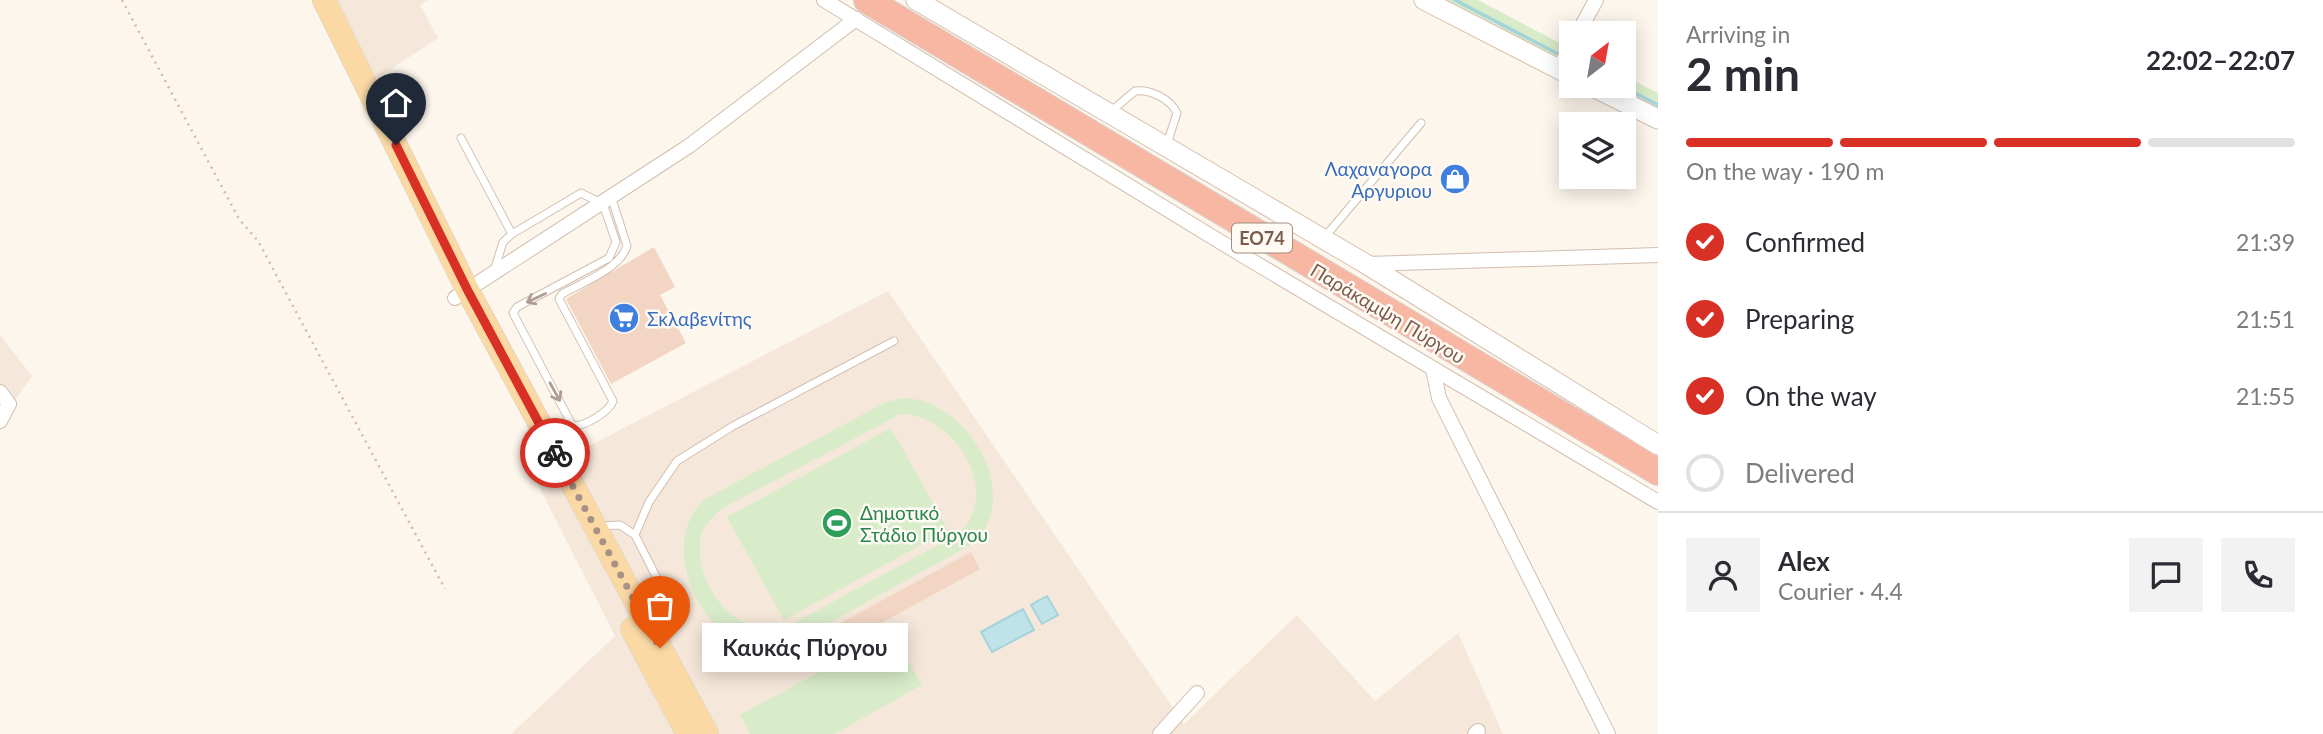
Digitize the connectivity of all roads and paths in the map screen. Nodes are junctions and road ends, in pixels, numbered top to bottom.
1 (122, 0) edge
2 (311, 0) edge
3 (324, 0) edge
4 (824, 0) edge
5 (916, 0) edge
6 (1424, 0) edge
7 (1596, 0) edge
8 (862, 9) edge
9 (1585, 21) edge
10 (1559, 67) edge
11 (1615, 98) edge
12 (1108, 113) junction
13 (1658, 120) edge
14 (1421, 123) dead end
15 (461, 138) dead end
16 (1166, 146) junction
17 (607, 201) junction
18 (512, 234) junction
19 (1323, 239) junction
20 (1658, 255) edge
21 (1366, 264) junction
22 (492, 275) junction
23 (461, 294) junction
24 (894, 341) dead end
25 (1433, 369) junction
26 (0, 392) edge
27 (0, 421) edge
28 (1658, 445) edge
29 (553, 463) junction
30 (1658, 472) edge
31 (1658, 502) edge
32 (595, 527) junction
33 (635, 535) junction
34 (445, 589) dead end
35 (649, 627) junction
36 (1197, 693) dead end
37 (688, 734) edge
38 (707, 734) edge
39 (1160, 734) edge
40 (1608, 734) edge

1 - 34 path
2 - 23 main road
3 - 23 main road
4 - 8 street
5 - 12 street
6 - 10 street
7 - 9 street
8 - 17 street
8 - 25 street
8 - 30 highway, Παράκαμψη Πύργου / ΕΟ74
11 - 13 street
12 - 16 street
12 - 16 lane
14 - 19 lane
15 - 18 lane
16 - 19 street
17 -> 17 lane
17 - 18 lane
17 - 22 street
18 - 22 lane
19 - 21 street
20 - 21 street
21 - 28 street
22 - 23 street
23 - 29 main road
24 - 33 lane
25 - 31 street
25 - 40 street
26 - 27 street
29 - 32 main road
29 - 37 main road
32 - 33 lane
32 - 35 main road
33 - 35 lane
35 - 38 main road
36 - 39 street

